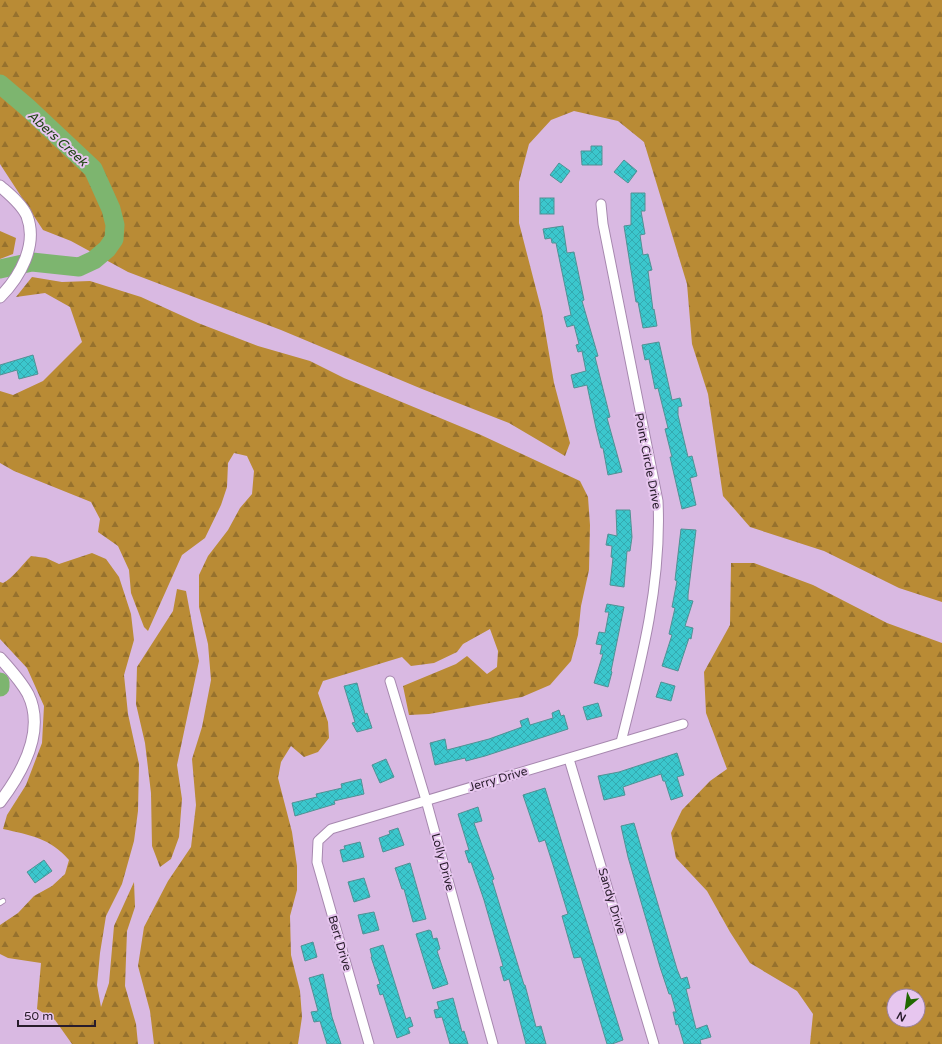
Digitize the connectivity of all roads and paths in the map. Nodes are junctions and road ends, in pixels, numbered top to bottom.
1 (0, 186) edge
2 (602, 204) dead end
3 (0, 297) edge
4 (0, 658) edge
5 (390, 681) dead end
6 (683, 724) dead end
7 (621, 742) junction
8 (569, 758) junction
9 (426, 800) junction
10 (0, 802) edge
11 (318, 841) joint
12 (369, 1044) edge
13 (493, 1044) edge
14 (654, 1044) edge

1 - 3 street
2 - 7 street, Point Circle Drive
4 - 10 street
5 - 9 street, Lolly Drive
6 - 7 street, Jerry Drive
7 - 8 street, Jerry Drive
8 - 9 street, Jerry Drive
8 - 14 street, Sandy Drive
9 - 11 street, Jerry Drive
9 - 13 street, Lolly Drive
11 - 12 street, Bert Drive

